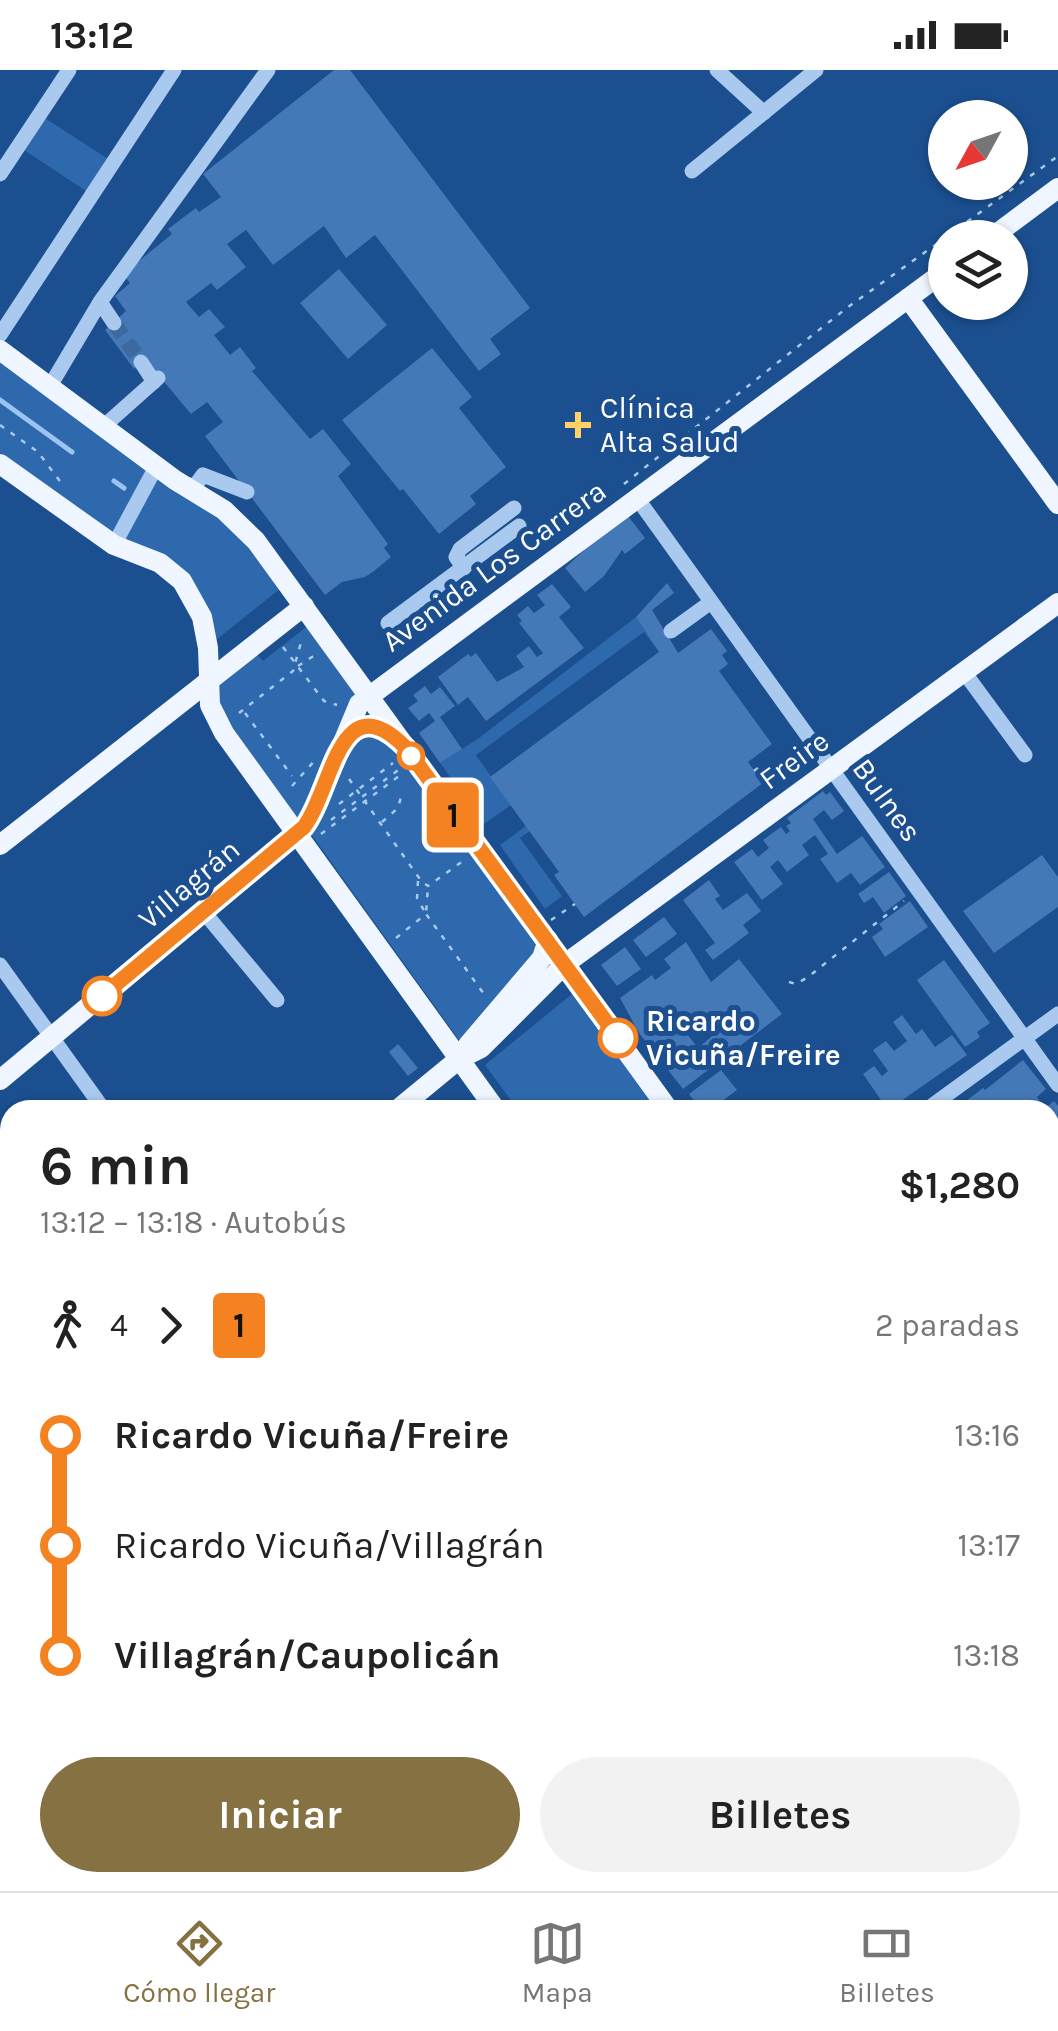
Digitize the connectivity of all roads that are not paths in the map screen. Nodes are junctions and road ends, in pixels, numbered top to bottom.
1 (69, 70) edge
2 (174, 70) edge
3 (268, 70) edge
4 (718, 70) edge
5 (816, 70) edge
6 (764, 113) junction
7 (692, 171) dead end
8 (0, 174) edge
9 (1058, 188) edge
10 (1015, 220) edge
11 (928, 283) edge
12 (908, 298) junction
13 (100, 302) junction
14 (114, 323) tunnel mouth
15 (0, 335) edge
16 (0, 350) edge
17 (141, 362) tunnel mouth
18 (50, 386) junction
19 (104, 426) junction
20 (0, 464) edge
21 (158, 465) junction
22 (175, 480) junction
23 (248, 492) dead end
24 (637, 498) junction
25 (1058, 504) edge
26 (514, 508) dead end
27 (519, 526) dead end
28 (114, 545) junction
29 (464, 568) junction
30 (711, 602) junction
31 (1058, 603) edge
32 (304, 606) junction
33 (388, 624) dead end
34 (671, 630) dead end
35 (964, 672) junction
36 (209, 681) junction
37 (368, 696) junction
38 (344, 739) junction
39 (1026, 755) dead end
40 (404, 757) junction
41 (831, 769) junction
42 (305, 833) junction
43 (0, 846) edge
44 (203, 911) junction
45 (548, 940) junction
46 (0, 964) edge
47 (565, 964) junction
48 (277, 1000) dead end
49 (1058, 1014) edge
50 (52, 1036) junction
51 (1025, 1038) junction
52 (459, 1059) junction
53 (0, 1080) edge
54 (1058, 1085) edge
55 (97, 1100) edge
56 (409, 1100) edge
57 (489, 1100) edge
58 (662, 1100) edge
59 (940, 1100) edge

1 - 8 street
2 - 15 street
3 - 13 street
4 - 6 street
5 - 6 street
6 - 7 street
9 - 10 main road
11 - 12 main road, Avenida Los Carrera
12 - 24 main road, Avenida Los Carrera
12 - 25 main road
13 - 14 street
13 - 18 street
16 - 18 main road
17 - 19 street
18 - 19 main road
19 - 21 main road
20 - 28 main road
21 - 22 main road
21 - 28 street
22 - 23 street
22 - 32 main road
24 - 30 street, Bulnes
24 - 37 main road, Avenida Los Carrera
26 - 29 street
27 - 29 street
28 - 36 main road
29 - 33 street
30 - 34 street
30 - 41 street, Bulnes
31 - 35 main road, Freire
32 - 36 main road
32 - 37 main road
35 - 39 street
35 - 41 main road, Freire
36 - 42 main road
36 - 43 main road
37 - 38 main road, Villagrán
37 - 40 main road
38 - 40 main road
38 - 42 main road, Villagrán
40 - 45 main road
41 - 47 main road, Freire
41 - 51 street, Bulnes
42 - 44 main road, Villagrán
42 - 52 main road
44 - 48 street
44 - 50 main road, Villagrán
45 - 47 main road
45 - 52 main road
46 - 50 street
47 - 52 main road, Freire
47 - 58 main road
49 - 51 street
50 - 53 main road, Villagrán
50 - 55 street
51 - 54 street, Bulnes
51 - 59 street
52 - 56 main road
52 - 57 main road

